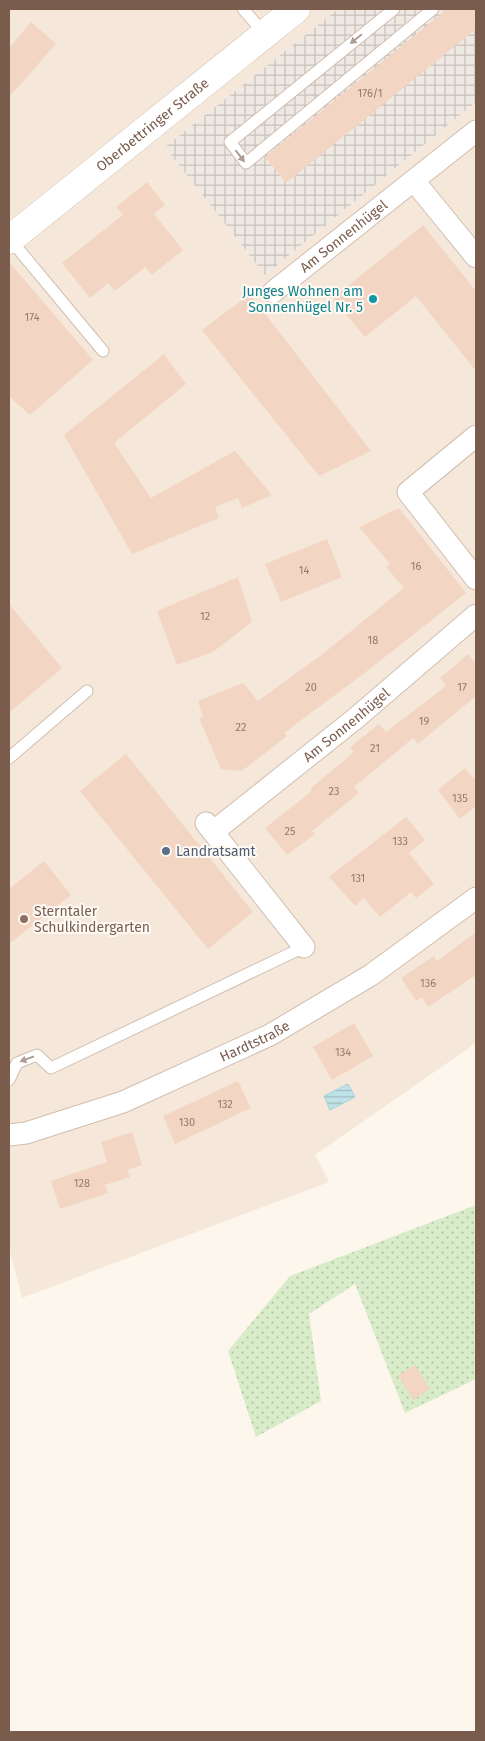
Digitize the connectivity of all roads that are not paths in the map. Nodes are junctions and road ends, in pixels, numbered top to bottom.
1 (243, 9) edge
2 (296, 9) edge
3 (394, 9) edge
4 (433, 9) edge
5 (264, 34) junction
6 (476, 131) edge
7 (414, 181) junction
8 (9, 239) edge
9 (476, 257) edge
10 (273, 292) dead end
11 (103, 351) dead end
12 (476, 436) edge
13 (476, 579) edge
14 (476, 615) edge
15 (87, 690) dead end
16 (9, 758) edge
17 (476, 898) edge
18 (304, 947) joint
19 (9, 1080) edge
20 (9, 1135) edge

1 - 5 lane
2 - 5 street, Oberbettringer Straße
3 -> 4 lane
5 - 8 street, Oberbettringer Straße
6 - 7 street, Am Sonnenhügel
7 - 9 street
7 - 10 street, Am Sonnenhügel
8 - 11 lane
12 - 13 street
14 - 18 street, Am Sonnenhügel
15 - 16 lane
17 - 20 street, Hardtstraße
18 -> 19 lane

